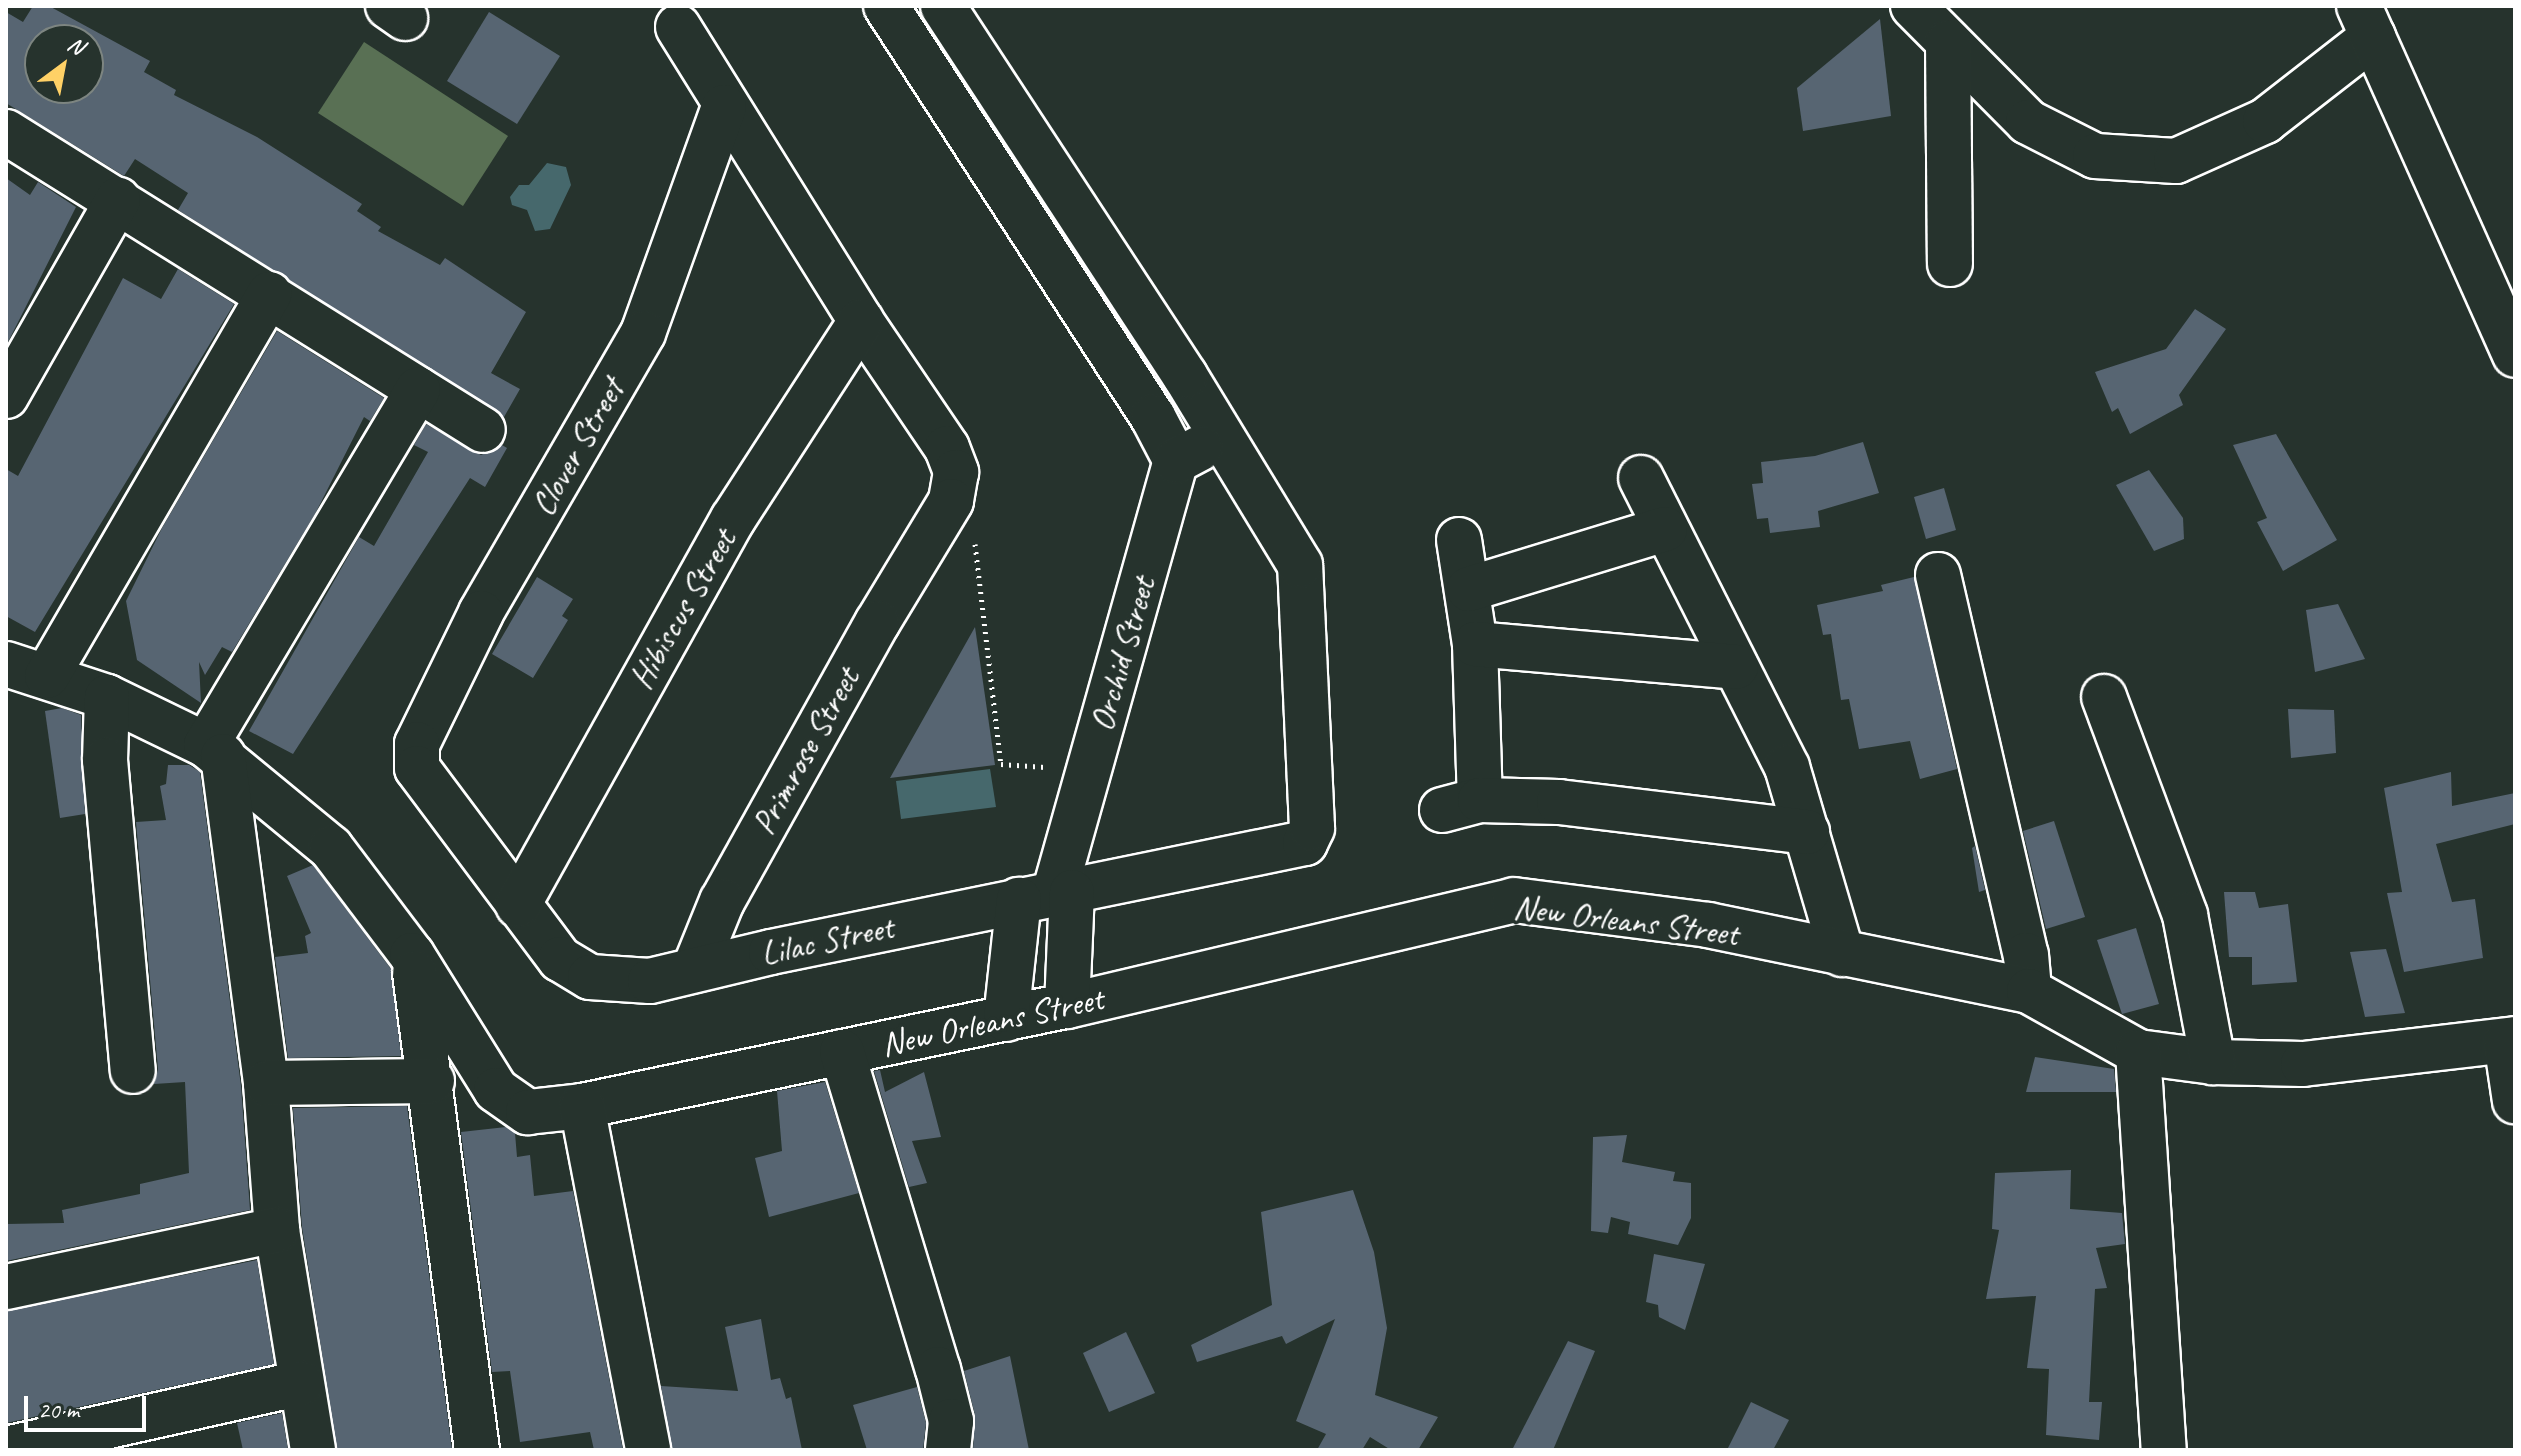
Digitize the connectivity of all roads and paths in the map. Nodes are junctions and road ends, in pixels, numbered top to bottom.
1 (886, 6) edge
2 (943, 6) edge
3 (1913, 6) edge
4 (2366, 21) edge
5 (678, 27) dead end
6 (1948, 42) junction
7 (724, 107) junction
8 (6, 132) edge
9 (118, 200) junction
10 (1950, 264) dead end
11 (269, 294) junction
12 (861, 321) junction
13 (2515, 355) edge
14 (418, 389) junction
15 (6, 396) edge
16 (483, 430) dead end
17 (1219, 438) junction
18 (1176, 461) junction
19 (1641, 478) dead end
20 (951, 501) junction
21 (1665, 529) junction
22 (1459, 540) dead end
23 (1938, 575) dead end
24 (1469, 589) junction
25 (1475, 644) junction
26 (1736, 667) junction
27 (26, 670) edge
28 (107, 697) junction
29 (2104, 697) dead end
30 (214, 750) junction
31 (1089, 771) junction
32 (424, 778) joint
33 (1807, 832) junction
34 (1048, 895) junction
35 (518, 905) junction
36 (1842, 954) junction
37 (412, 955) junction
38 (694, 970) junction
39 (2029, 991) junction
40 (1067, 1006) junction
41 (1006, 1019) junction
42 (2511, 1040) edge
43 (842, 1052) junction
44 (2138, 1052) junction
45 (2213, 1062) junction
46 (133, 1071) dead end
47 (432, 1081) junction
48 (266, 1083) junction
49 (2515, 1101) edge
50 (582, 1106) junction
51 (277, 1230) junction
52 (6, 1287) edge
53 (301, 1383) junction
54 (6, 1449) edge
55 (313, 1450) edge
56 (477, 1450) edge
57 (648, 1450) edge
58 (948, 1450) edge
59 (2164, 1450) edge

1 - 18 street
2 - 17 street
3 - 6 street
4 - 6 street
4 - 13 street
5 - 7 street
6 - 10 street
7 - 12 street
7 - 32 street, Clover Street
8 - 9 street
9 - 11 street
9 - 15 street
11 - 14 street
11 - 27 street
12 - 20 street
12 - 35 street, Hibiscus Street
14 - 16 street
14 - 30 street
17 - 18 street
17 - 34 street, Lilac Street
18 - 31 street, Orchid Street
19 - 21 street
20 - 31 path
20 - 38 street, Primrose Street
21 - 24 street
21 - 26 street
22 - 24 street
23 - 39 street
24 - 25 street
25 - 26 street
25 - 33 street
26 - 33 street
27 - 28 street, New Orleans Street
28 - 30 street, New Orleans Street
28 - 46 street
29 - 45 street
30 - 37 street, New Orleans Street
30 - 48 street
31 - 34 street, Orchid Street
32 - 35 street, Lilac Street
33 - 36 street
34 - 38 street, Lilac Street
34 - 40 street
34 - 41 street
35 - 38 street, Lilac Street
36 - 39 street, New Orleans Street
36 - 40 street, New Orleans Street
37 - 47 street
37 - 50 street, New Orleans Street
39 - 44 street, New Orleans Street
40 - 41 street, New Orleans Street
41 - 43 street, New Orleans Street
42 - 45 street
42 - 49 street
43 - 50 street, New Orleans Street
43 - 58 street
44 - 45 street
44 - 59 street
47 - 48 street
47 - 56 street
48 - 51 street
50 - 57 street
51 - 52 street
51 - 53 street
53 - 54 street
53 - 55 street

